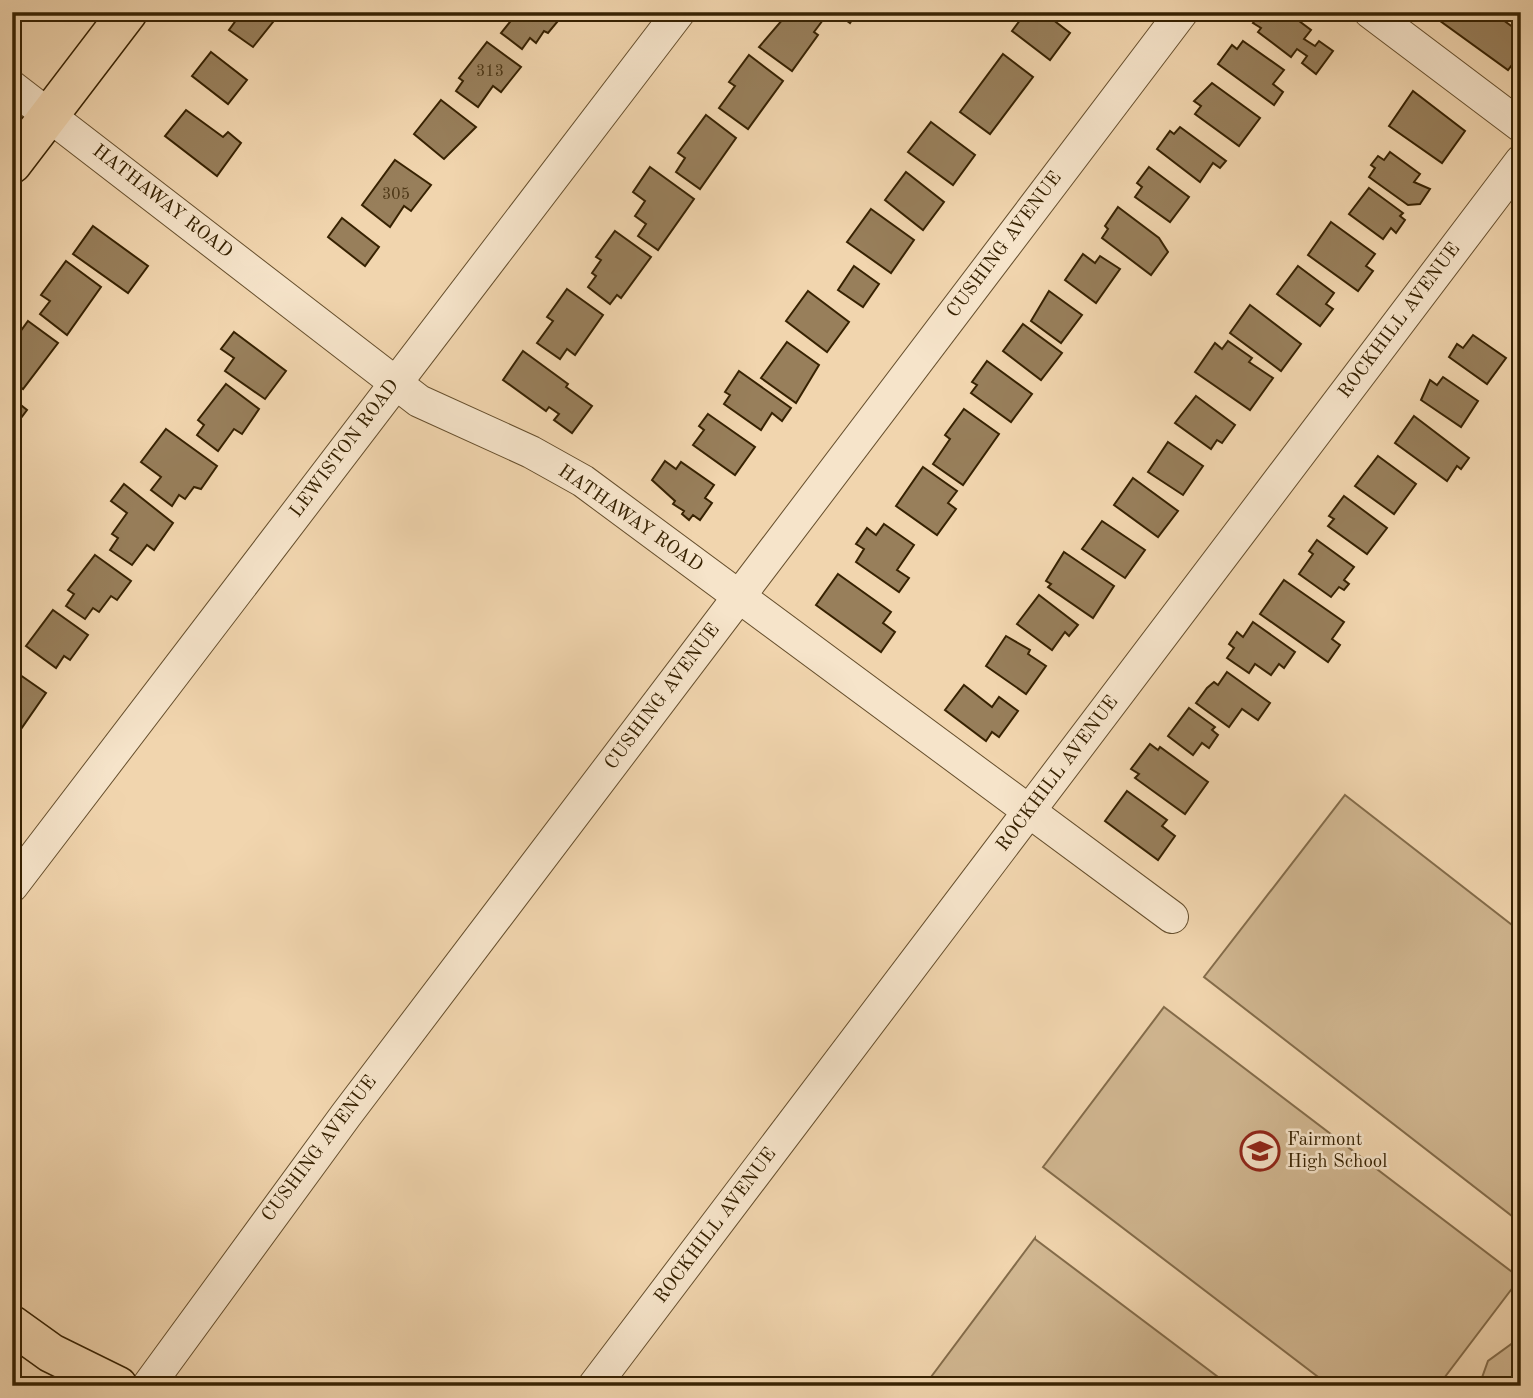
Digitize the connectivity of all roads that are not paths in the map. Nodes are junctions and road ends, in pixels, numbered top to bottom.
1 (128, 12) edge
2 (679, 12) edge
3 (1182, 12) edge
4 (1370, 12) edge
5 (12, 87) edge
6 (50, 115) junction
7 (1521, 126) edge
8 (1521, 161) edge
9 (12, 164) edge
10 (395, 383) junction
11 (738, 597) junction
12 (1029, 813) junction
13 (12, 886) edge
14 (1172, 917) dead end
15 (12, 1325) edge
16 (118, 1386) edge
17 (148, 1386) edge
18 (594, 1386) edge

1 - 6 main road
2 - 10 street, LEWISTON ROAD
3 - 11 street, CUSHING AVENUE
4 - 7 street
5 - 6 street, HATHAWAY ROAD
6 - 9 main road
6 - 10 street, HATHAWAY ROAD
8 - 12 street, ROCKHILL AVENUE
10 - 11 street, HATHAWAY ROAD
10 - 13 street, LEWISTON ROAD
11 - 12 street, HATHAWAY ROAD
11 - 17 street, CUSHING AVENUE
12 - 14 street, HATHAWAY ROAD
12 - 18 street, ROCKHILL AVENUE
15 - 16 main road

